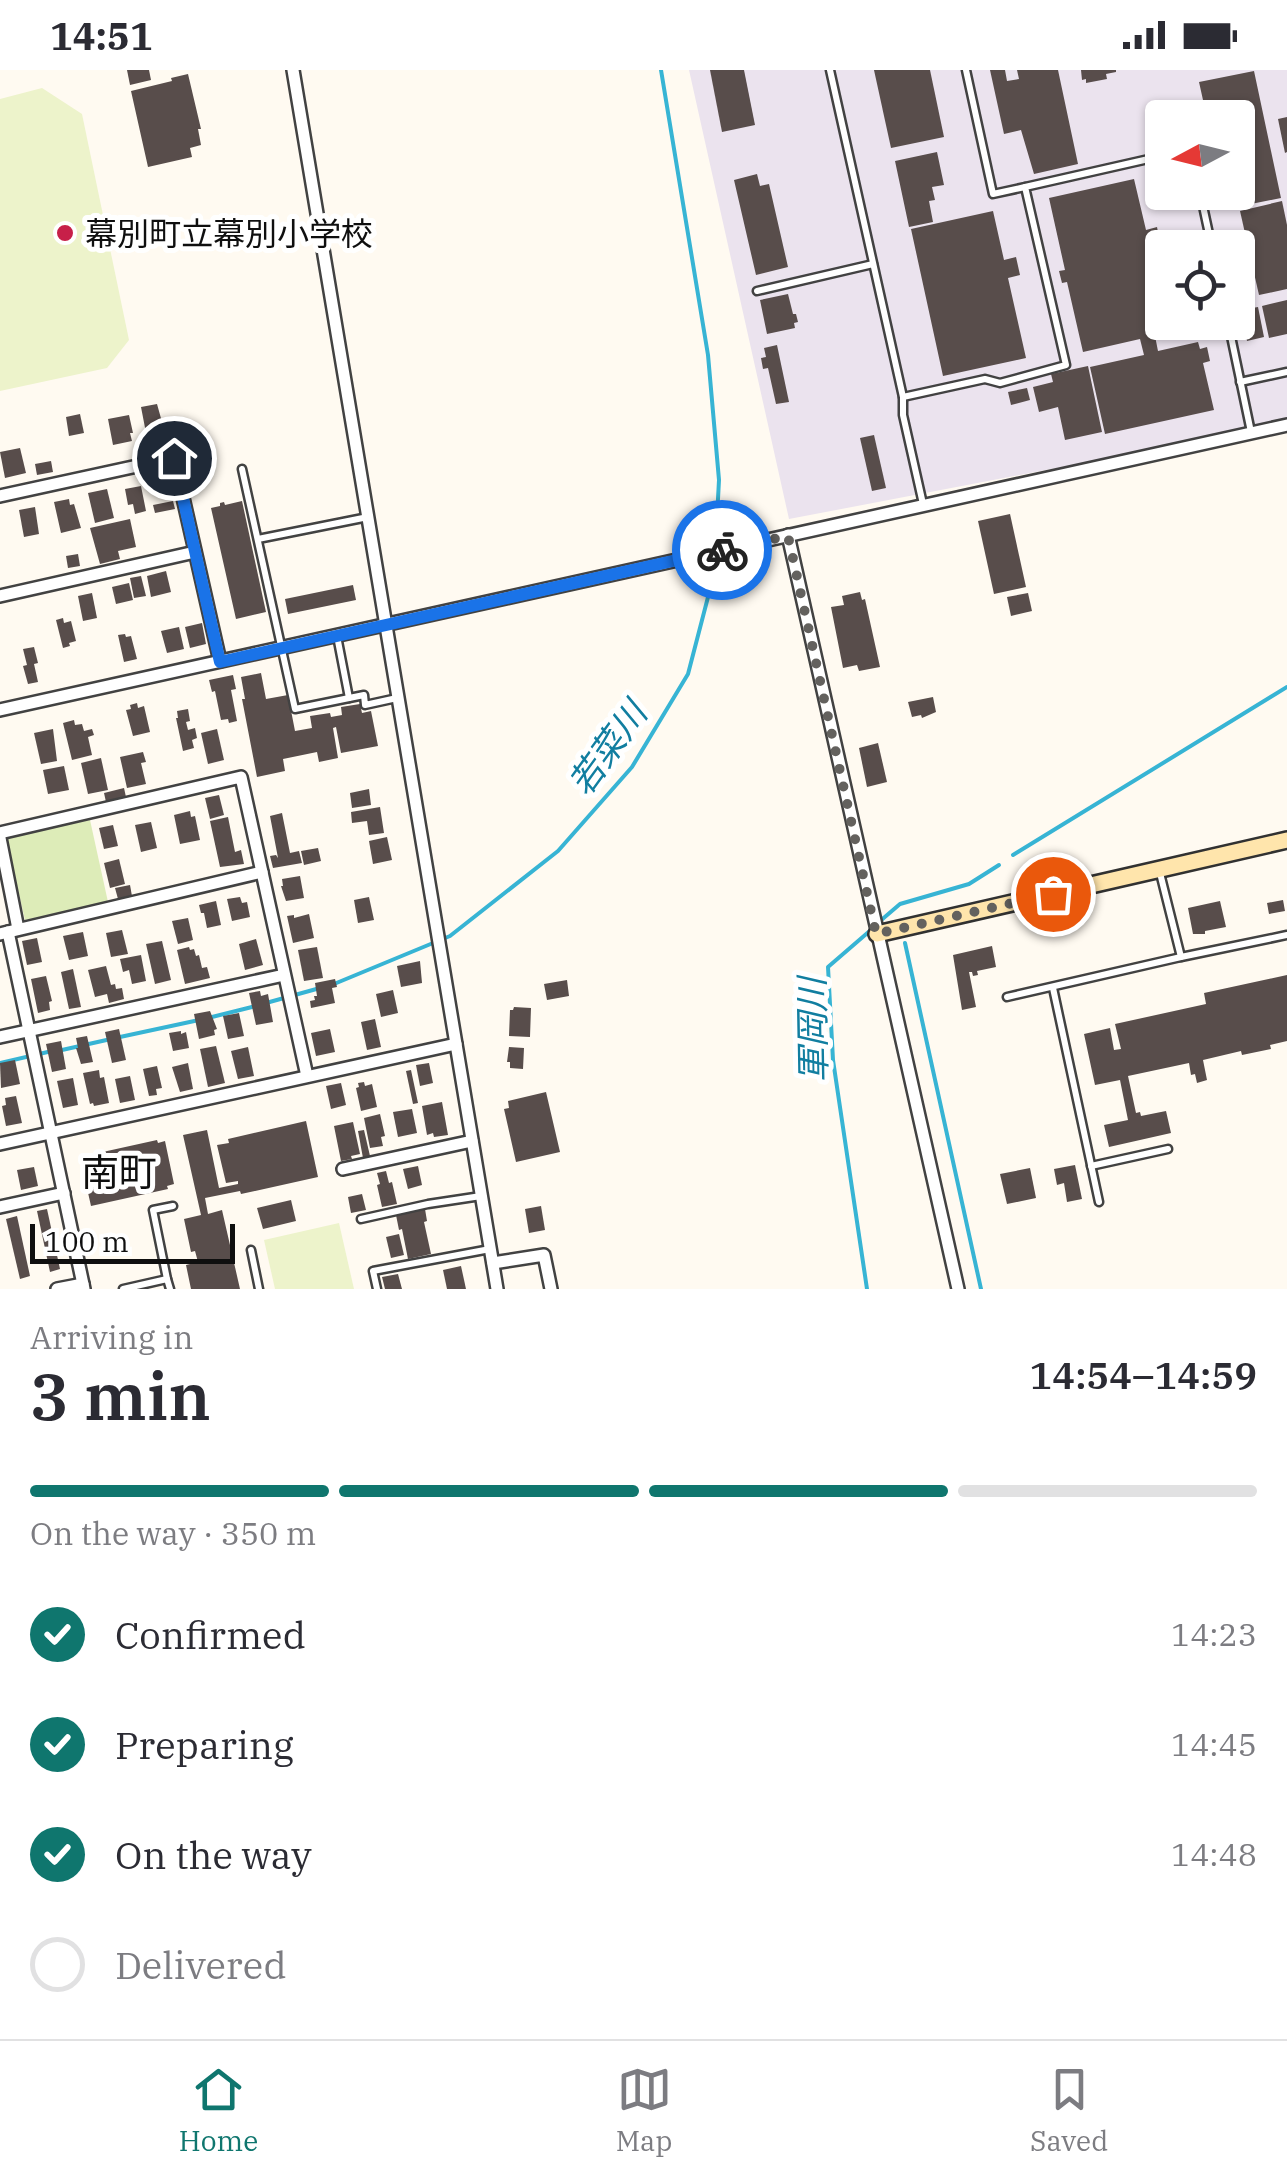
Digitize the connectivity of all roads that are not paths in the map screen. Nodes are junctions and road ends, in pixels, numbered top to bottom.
1 (292, 70) edge
2 (830, 70) edge
3 (966, 70) edge
4 (1145, 160) edge
5 (1025, 187) junction
6 (873, 264) junction
7 (757, 291) dead end
8 (1232, 340) edge
9 (1287, 372) edge
10 (1240, 382) junction
11 (903, 397) junction
12 (1287, 426) edge
13 (1252, 433) junction
14 (242, 469) dead end
15 (0, 496) edge
16 (924, 506) junction
17 (368, 517) junction
18 (788, 536) junction
19 (258, 539) junction
20 (195, 552) junction
21 (0, 596) edge
22 (386, 624) junction
23 (337, 635) junction
24 (282, 648) junction
25 (220, 662) junction
26 (349, 698) junction
27 (398, 698) junction
28 (0, 710) edge
29 (0, 835) edge
30 (1287, 840) edge
31 (1159, 869) junction
32 (262, 872) junction
33 (9, 932) edge
34 (876, 934) junction
35 (1287, 935) edge
36 (1180, 957) junction
37 (284, 974) junction
38 (1053, 988) junction
39 (1008, 997) dead end
40 (29, 1030) junction
41 (0, 1037) edge
42 (456, 1044) junction
43 (307, 1076) junction
44 (52, 1133) junction
45 (472, 1141) junction
46 (0, 1144) edge
47 (1168, 1149) dead end
48 (1091, 1166) junction
49 (343, 1169) dead end
50 (64, 1193) junction
51 (481, 1196) junction
52 (1099, 1202) dead end
53 (173, 1206) dead end
54 (0, 1207) edge
55 (361, 1219) dead end
56 (490, 1249) junction
57 (251, 1250) dead end
58 (492, 1263) junction
59 (167, 1279) junction
60 (84, 1286) edge
61 (58, 1289) edge
62 (123, 1289) edge
63 (170, 1289) edge
64 (259, 1289) edge
65 (377, 1289) edge
66 (497, 1289) edge
67 (551, 1289) edge
68 (958, 1289) edge

1 - 17 street
2 - 6 lane
3 - 5 lane
4 - 5 lane
5 - 11 lane
6 - 7 lane
6 - 11 lane
8 - 10 lane
9 - 10 lane
10 - 13 lane
11 - 16 lane
12 - 13 street
13 - 16 street
14 - 19 lane
15 - 20 street
16 - 18 street
17 - 19 lane
17 - 22 street
18 - 22 street
18 - 34 street
19 - 24 lane
20 - 21 street
20 - 25 street
22 - 23 street
22 - 27 street
23 - 24 street
23 - 26 lane
24 - 25 street
24 - 26 lane
25 - 28 street
26 - 27 lane
27 - 42 street
29 - 32 street
29 - 33 street
30 - 31 street
31 - 34 street
31 - 36 lane
32 - 33 street
32 - 37 street
33 - 40 street
34 - 68 street
35 - 36 lane
36 - 38 lane
37 - 40 street
37 - 43 street
38 - 39 lane
38 - 48 lane
40 - 41 street
40 - 44 street
42 - 43 street
42 - 45 street
43 - 44 street
44 - 46 street
44 - 50 street
45 - 49 street
45 - 51 street
47 - 48 lane
48 - 52 lane
50 - 54 street
50 - 60 street
51 - 55 lane
51 - 56 street
53 - 59 lane
56 - 58 street
56 - 65 lane
57 - 64 lane
58 - 66 street
58 - 67 street
59 - 62 lane
59 - 63 lane
60 - 61 street

